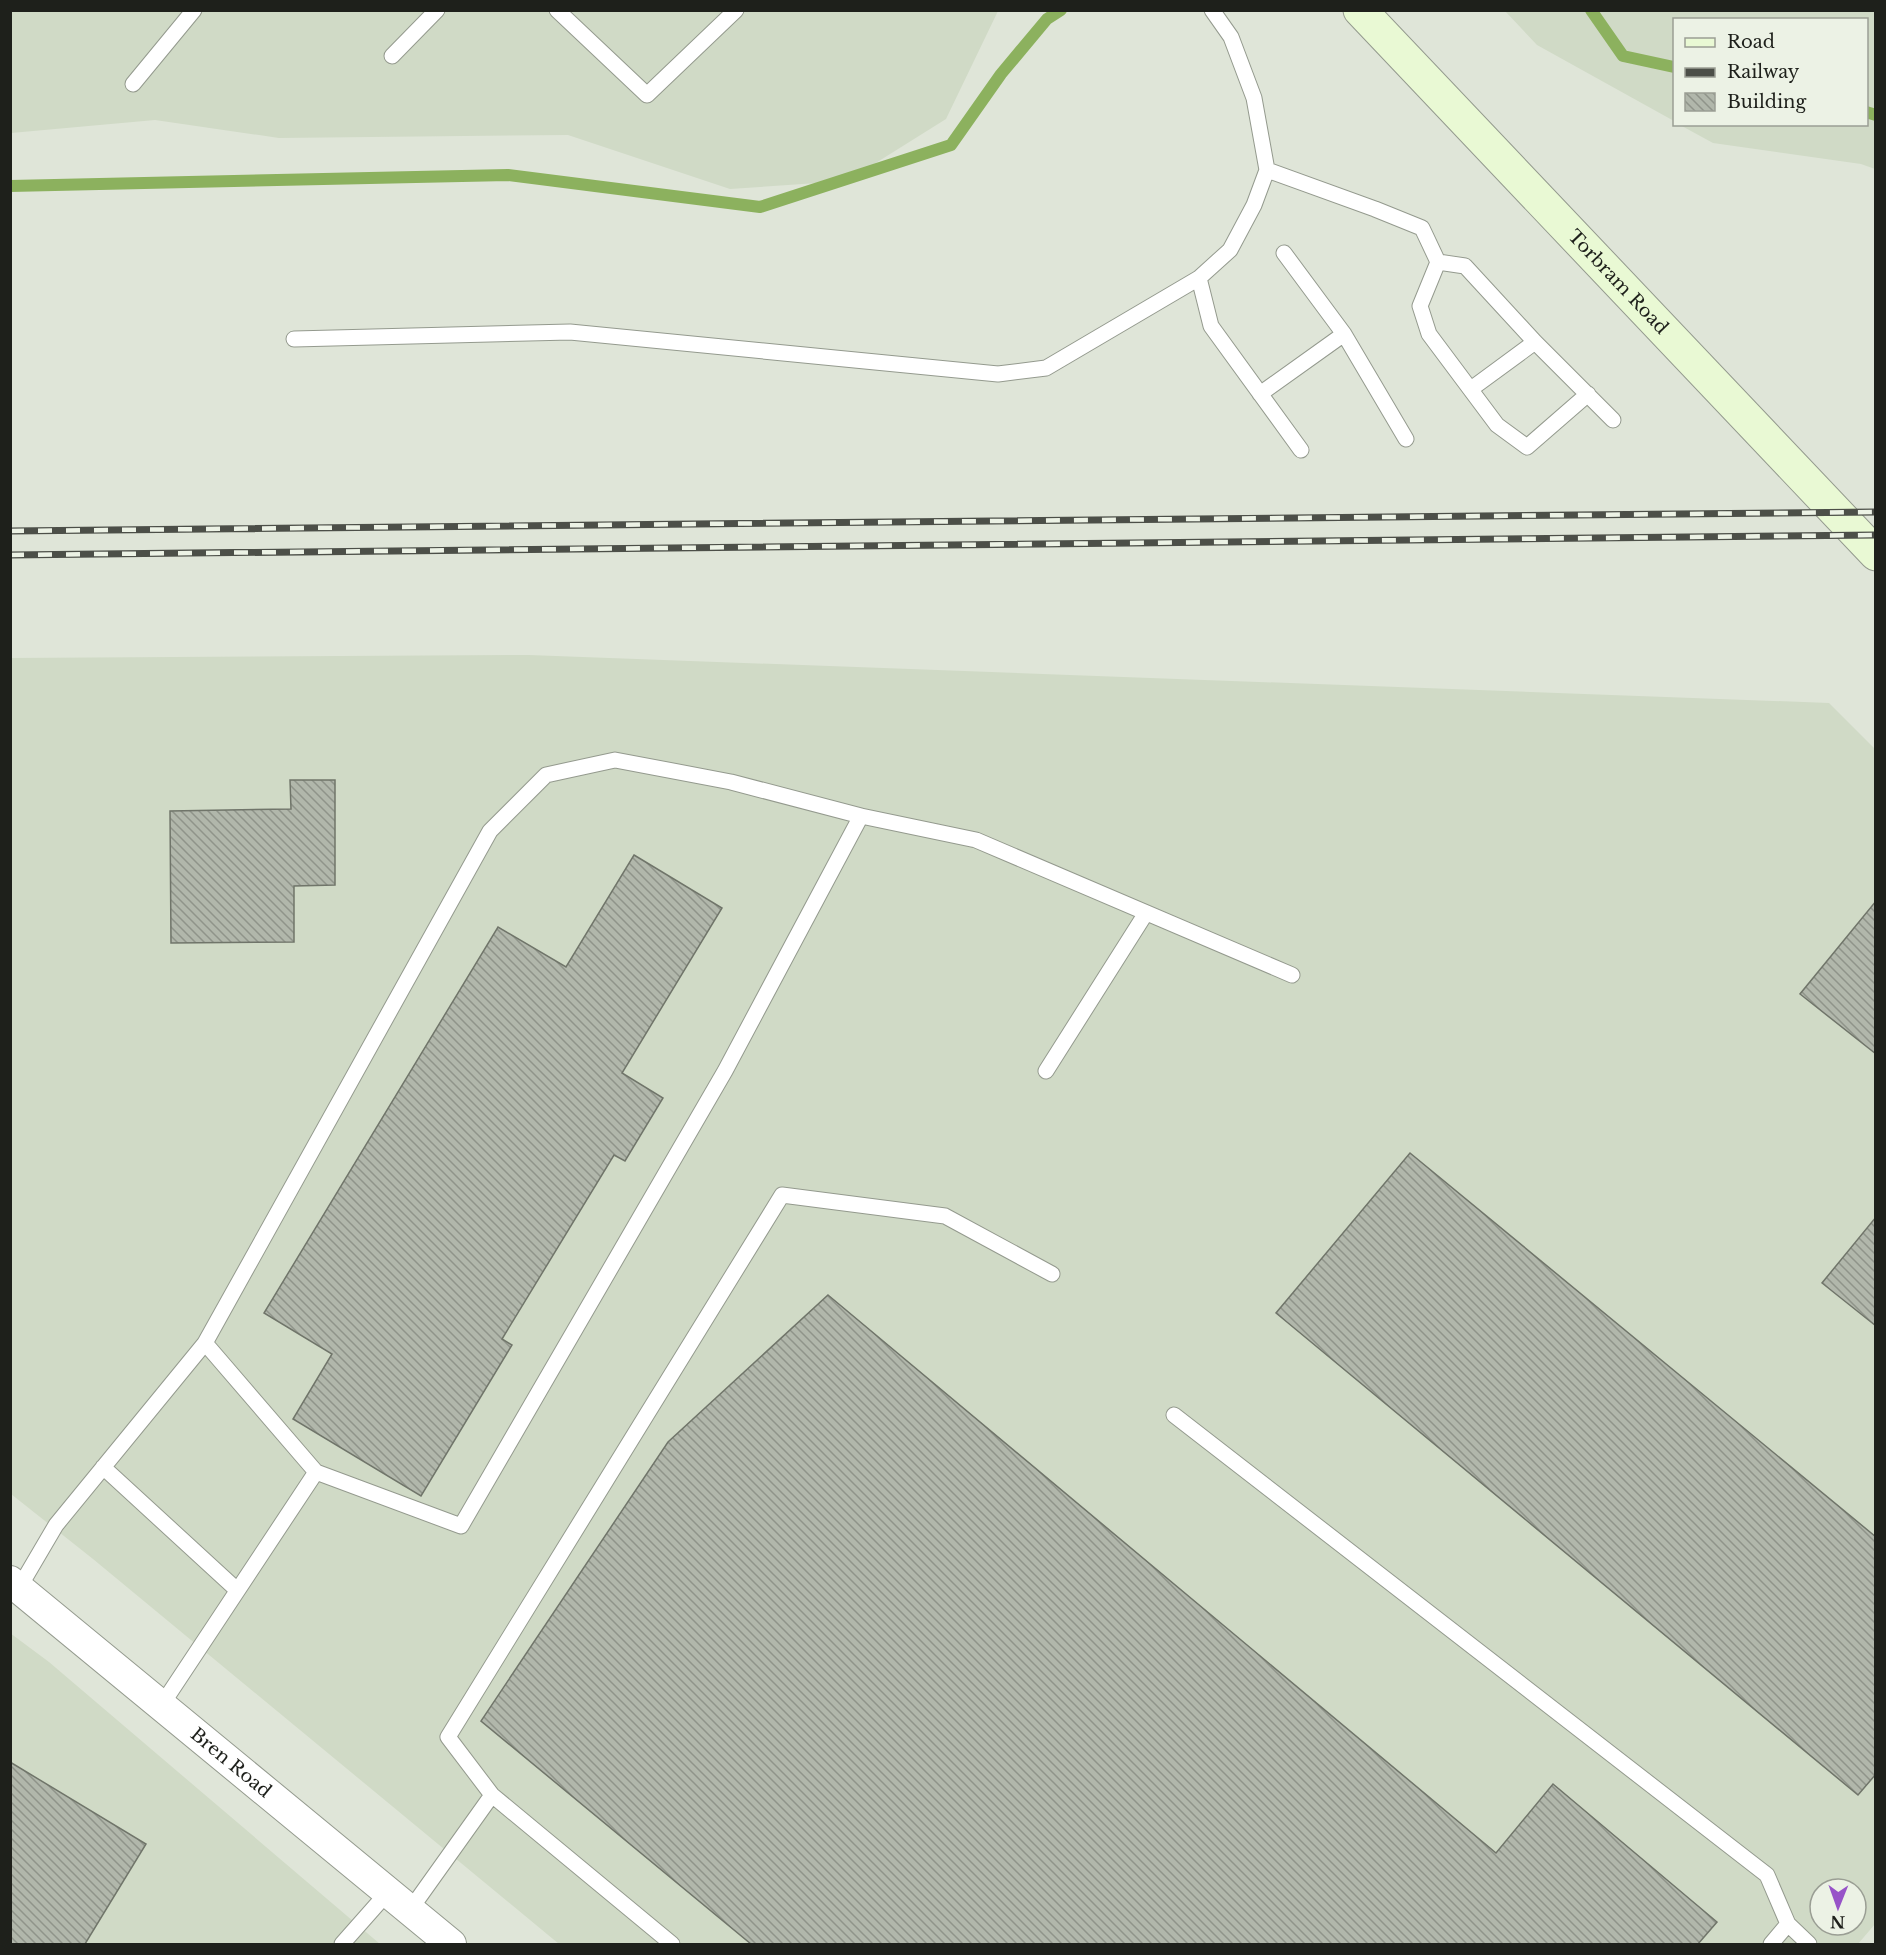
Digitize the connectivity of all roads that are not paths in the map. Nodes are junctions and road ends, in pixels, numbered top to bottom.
1 (195, 10) edge
2 (437, 10) edge
3 (557, 10) edge
4 (736, 10) edge
5 (1212, 10) edge
6 (1360, 10) edge
7 (392, 56) dead end
8 (133, 84) dead end
9 (1267, 171) junction
10 (1284, 253) dead end
11 (1438, 262) junction
12 (1199, 278) junction
13 (1344, 334) junction
14 (294, 339) dead end
15 (1535, 342) junction
16 (1471, 388) junction
17 (1260, 394) junction
18 (1588, 394) junction
19 (1613, 420) dead end
20 (1406, 439) dead end
21 (1301, 450) dead end
22 (1875, 554) edge
23 (861, 816) junction
24 (1146, 913) junction
25 (1292, 975) dead end
26 (1046, 1071) dead end
27 (1052, 1274) dead end
28 (205, 1343) junction
29 (1174, 1415) dead end
30 (103, 1467) junction
31 (316, 1472) junction
32 (15, 1585) edge
33 (237, 1590) junction
34 (161, 1706) junction
35 (492, 1795) junction
36 (399, 1901) junction
37 (1788, 1924) junction
38 (342, 1944) edge
39 (450, 1944) edge
40 (672, 1944) edge
41 (1771, 1944) edge
42 (1809, 1944) edge

1 - 8 lane
2 - 7 lane
3 - 4 lane
5 - 9 lane
6 - 22 main road, Torbram Road
9 - 11 lane
9 - 12 lane
10 - 13 lane
11 - 15 lane
11 - 16 lane
12 - 14 lane
12 - 17 lane
13 - 17 lane
13 - 20 lane
15 - 16 lane
15 - 18 lane
16 - 18 lane
17 - 21 lane
18 - 19 lane
23 - 24 lane
23 - 28 lane
23 - 31 lane
24 - 25 lane
24 - 26 lane
27 - 35 lane
28 - 30 lane
28 - 31 lane
29 - 37 lane
30 - 32 lane
30 - 33 lane
31 - 33 lane
32 - 34 street, Bren Road
33 - 34 lane
34 - 36 street, Bren Road
35 - 36 lane
35 - 40 lane
36 - 38 lane
36 - 39 street, Bren Road
37 - 41 lane
37 - 42 lane

